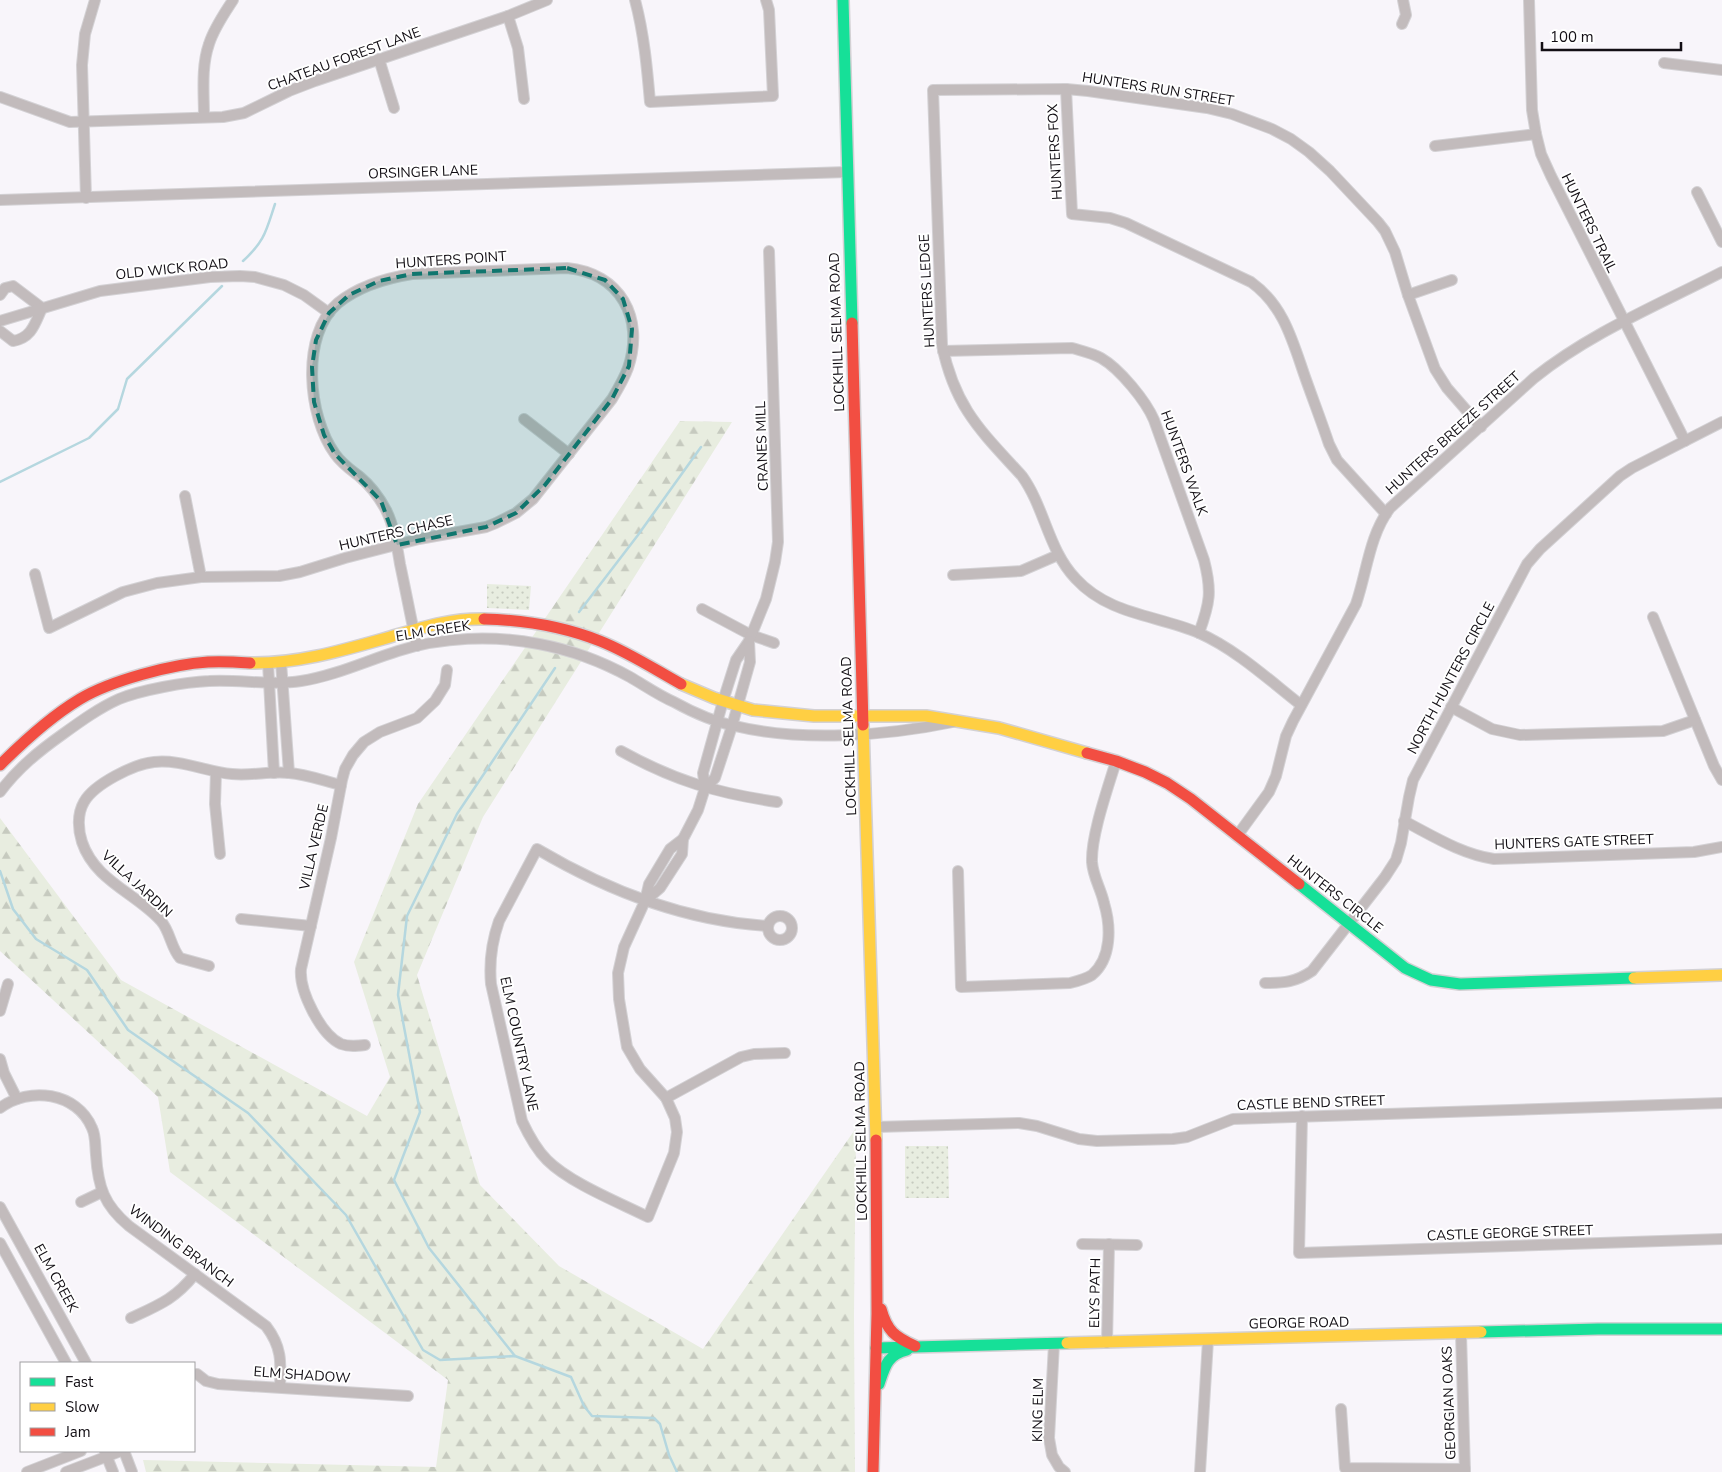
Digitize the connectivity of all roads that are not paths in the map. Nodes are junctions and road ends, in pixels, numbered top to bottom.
1 (95, 0) edge
2 (233, 0) edge
3 (547, 0) edge
4 (636, 0) edge
5 (766, 0) edge
6 (843, 0) edge
7 (1403, 0) edge
8 (1529, 0) edge
9 (508, 16) junction
10 (1402, 24) dead end
11 (379, 59) junction
12 (1664, 63) dead end
13 (1722, 70) edge
14 (1066, 89) junction
15 (933, 90) joint
16 (0, 97) edge
17 (524, 99) dead end
18 (394, 108) dead end
19 (204, 117) junction
20 (83, 121) junction
21 (1536, 134) junction
22 (1435, 146) dead end
23 (847, 172) junction
24 (1697, 192) dead end
25 (86, 198) junction
26 (0, 200) edge
27 (1722, 242) edge
28 (769, 251) dead end
29 (1722, 272) edge
30 (1452, 280) dead end
31 (615, 288) joint
32 (0, 295) edge
33 (1408, 295) junction
34 (42, 308) junction
35 (329, 313) junction
36 (0, 321) edge
37 (1624, 322) junction
38 (0, 331) edge
39 (943, 351) junction
40 (524, 419) dead end
41 (1722, 422) edge
42 (1481, 426) junction
43 (1685, 441) junction
44 (569, 454) junction
45 (185, 496) dead end
46 (1386, 514) junction
47 (396, 545) junction
48 (1058, 555) junction
49 (35, 574) dead end
50 (953, 575) dead end
51 (201, 577) junction
52 (702, 609) dead end
53 (1653, 617) dead end
54 (414, 629) junction
55 (1199, 633) junction
56 (750, 638) junction
57 (774, 643) dead end
58 (417, 646) junction
59 (281, 662) junction
60 (268, 663) junction
61 (447, 670) dead end
62 (269, 682) junction
63 (283, 683) junction
64 (723, 701) junction
65 (1301, 705) junction
66 (738, 706) junction
67 (1451, 708) junction
68 (863, 715) junction
69 (1695, 720) junction
70 (718, 721) junction
71 (956, 722) junction
72 (732, 726) junction
73 (863, 734) junction
74 (621, 752) dead end
75 (1116, 761) junction
76 (0, 765) edge
77 (216, 772) junction
78 (289, 773) junction
79 (274, 774) junction
80 (1722, 780) edge
81 (340, 785) junction
82 (705, 788) junction
83 (0, 792) edge
84 (777, 802) dead end
85 (1404, 821) junction
86 (1237, 836) junction
87 (1722, 847) edge
88 (220, 854) dead end
89 (958, 871) dead end
90 (646, 901) junction
91 (241, 919) dead end
92 (1348, 924) junction
93 (311, 926) junction
94 (768, 926) dead end
95 (209, 966) dead end
96 (1722, 975) edge
97 (1265, 983) dead end
98 (8, 984) dead end
99 (0, 1011) edge
100 (365, 1045) dead end
101 (785, 1053) dead end
102 (0, 1059) edge
103 (666, 1098) junction
104 (17, 1099) junction
105 (1722, 1103) edge
106 (0, 1108) edge
107 (1302, 1116) junction
108 (876, 1127) junction
109 (102, 1192) junction
110 (81, 1202) dead end
111 (0, 1207) edge
112 (1722, 1239) edge
113 (0, 1243) edge
114 (1082, 1244) dead end
115 (1110, 1244) junction
116 (1137, 1245) dead end
117 (195, 1274) junction
118 (877, 1288) junction
119 (131, 1318) dead end
120 (1722, 1329) edge
121 (1461, 1334) junction
122 (1208, 1340) junction
123 (1107, 1343) junction
124 (1054, 1344) junction
125 (918, 1347) junction
126 (876, 1348) junction
127 (65, 1362) edge
128 (85, 1362) edge
129 (197, 1374) dead end
130 (280, 1387) junction
131 (875, 1395) junction
132 (408, 1396) dead end
133 (1341, 1409) dead end
134 (78, 1452) edge
135 (123, 1452) edge
136 (106, 1454) edge
137 (1465, 1471) edge
138 (26, 1472) edge
139 (66, 1472) edge
140 (113, 1472) edge
141 (132, 1472) edge
142 (873, 1472) edge
143 (1064, 1472) edge
144 (1200, 1472) edge

1 - 20 street
2 - 19 street
3 - 9 street, CHATEAU FOREST LANE
4 - 5 street
6 - 23 street, LOCKHILL SELMA ROAD
7 - 10 street
8 - 21 street, HUNTERS TRAIL
9 - 11 street, CHATEAU FOREST LANE
9 - 17 street
11 - 18 street
11 - 19 street, CHATEAU FOREST LANE
12 - 13 street
14 - 15 street, HUNTERS RUN STREET
14 - 33 street, HUNTERS RUN STREET
14 - 46 street, HUNTERS FOX
15 - 39 street, HUNTERS LEDGE
16 - 20 street, CHATEAU FOREST LANE
19 - 20 street, CHATEAU FOREST LANE
20 - 25 street
21 - 22 street
21 - 37 street, HUNTERS TRAIL
23 - 25 street, ORSINGER LANE
23 - 68 street, LOCKHILL SELMA ROAD
24 - 27 street
25 - 26 street, ORSINGER LANE
28 - 56 street, CRANES MILL
29 - 37 street, HUNTERS BREEZE STREET
30 - 33 street
31 - 35 street, HUNTERS POINT
31 - 44 street, HUNTERS CHASE
32 - 34 street
33 - 42 street, HUNTERS RUN STREET
34 - 35 street, OLD WICK ROAD
34 - 36 street, OLD WICK ROAD
34 - 38 street
35 - 47 street, HUNTERS POINT
37 - 42 street, HUNTERS BREEZE STREET
37 - 43 street, HUNTERS TRAIL
39 - 48 street, HUNTERS LEDGE
39 - 55 street, HUNTERS WALK
40 - 44 street
41 - 43 street, NORTH HUNTERS CIRCLE
42 - 46 street, HUNTERS BREEZE STREET
43 - 67 street, NORTH HUNTERS CIRCLE
44 - 47 street, HUNTERS CHASE
45 - 51 street
46 - 65 street, HUNTERS BREEZE STREET
47 - 51 street, HUNTERS CHASE
47 - 54 street, HUNTERS POINT
48 - 50 street
48 - 55 street, HUNTERS LEDGE
49 - 51 street, HUNTERS CHASE
52 - 56 street
53 - 69 street
54 - 58 street, HUNTERS POINT
54 - 59 street, ELM CREEK
54 - 64 street, ELM CREEK
55 - 65 street, HUNTERS LEDGE
56 - 57 street
56 - 64 street, CRANES MILL
56 - 66 street, CRANES MILL
58 - 63 street, ELM CREEK
58 - 70 street, ELM CREEK
59 - 60 street, ELM CREEK
59 - 63 street
60 - 62 street
60 - 76 street, ELM CREEK
61 - 81 street, VILLA VERDE
62 - 63 street, ELM CREEK
62 - 79 street
62 - 83 street, ELM CREEK
63 - 78 street
64 - 66 street, ELM CREEK
64 - 70 street, CRANES MILL
65 - 86 street, HUNTERS BREEZE STREET
66 - 68 street, ELM CREEK
66 - 72 street, CRANES MILL
67 - 69 street
67 - 85 street, NORTH HUNTERS CIRCLE
68 - 71 street, HUNTERS CIRCLE
68 - 73 street, LOCKHILL SELMA ROAD
69 - 80 street
70 - 72 street, ELM CREEK
70 - 82 street, CRANES MILL
71 - 73 street, HUNTERS CIRCLE
71 - 75 street, HUNTERS CIRCLE
72 - 73 street, ELM CREEK
72 - 82 street, CRANES MILL
73 - 108 street, LOCKHILL SELMA ROAD
74 - 82 street
75 - 86 street, HUNTERS CIRCLE
75 - 89 street
77 - 79 street, VILLA JARDIN
77 - 88 street
77 - 95 street, VILLA JARDIN
78 - 79 street, VILLA JARDIN
78 - 81 street, VILLA JARDIN
81 - 93 street, VILLA VERDE
82 - 84 street
82 - 90 street
85 - 87 street, HUNTERS GATE STREET
85 - 92 street, NORTH HUNTERS CIRCLE
86 - 92 street, HUNTERS CIRCLE
90 - 94 street
90 - 103 street
90 - 103 street, ELM COUNTRY LANE
91 - 93 street
92 - 96 street, HUNTERS CIRCLE
92 - 97 street, NORTH HUNTERS CIRCLE
93 - 100 street, VILLA VERDE
98 - 99 street
101 - 103 street
102 - 104 street
104 - 106 street, WINDING BRANCH
104 - 109 street, WINDING BRANCH
105 - 107 street, CASTLE BEND STREET
107 - 108 street, CASTLE BEND STREET
107 - 112 street, CASTLE GEORGE STREET
108 - 118 street, LOCKHILL SELMA ROAD
109 - 110 street
109 - 117 street, WINDING BRANCH
111 - 128 street, ELM CREEK
113 - 127 street
114 - 115 street, ELYS PATH
115 - 116 street, ELYS PATH
115 - 123 street, ELYS PATH
117 - 119 street
117 - 130 street, WINDING BRANCH
118 - 125 street
118 - 126 street, LOCKHILL SELMA ROAD
120 - 121 street, GEORGE ROAD
121 - 122 street, GEORGE ROAD
121 - 137 street, GEORGIAN OAKS
122 - 123 street, GEORGE ROAD
122 - 144 street
123 - 124 street, GEORGE ROAD
124 - 125 street, GEORGE ROAD
124 - 143 street, KING ELM
125 - 126 street, GEORGE ROAD
125 - 131 street
126 - 131 street, LOCKHILL SELMA ROAD
129 - 130 street, ELM SHADOW
130 - 132 street, ELM SHADOW
131 - 142 street, LOCKHILL SELMA ROAD
133 - 137 street
134 - 138 street
135 - 141 street
136 - 139 street
136 - 140 street

